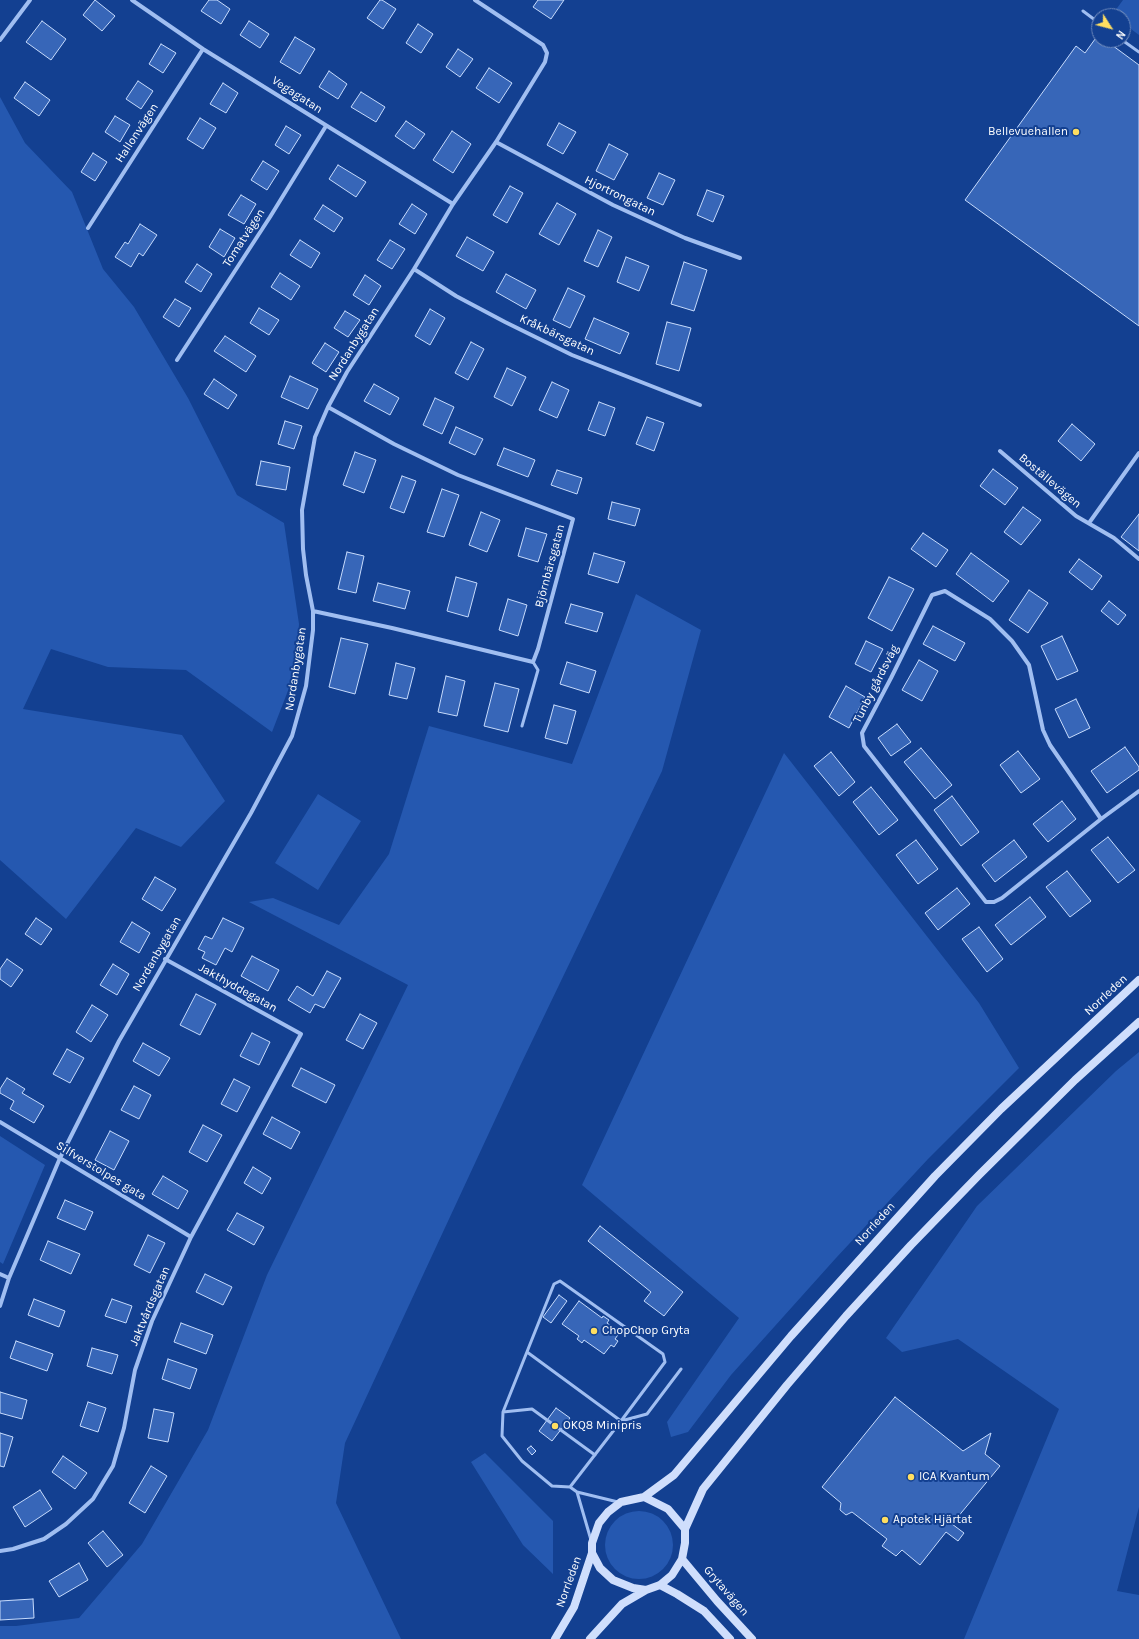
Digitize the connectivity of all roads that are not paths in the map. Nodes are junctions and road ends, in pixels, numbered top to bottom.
1 (30, 0) edge
2 (132, 0) edge
3 (475, 0) edge
4 (1083, 11) dead end
5 (1091, 17) edge
6 (0, 40) edge
7 (203, 49) junction
8 (326, 126) junction
9 (496, 142) junction
10 (453, 204) junction
11 (88, 228) dead end
12 (740, 258) dead end
13 (414, 269) junction
14 (177, 360) dead end
15 (700, 405) dead end
16 (328, 407) junction
17 (1000, 451) dead end
18 (1139, 453) edge
19 (1089, 523) junction
20 (1139, 559) edge
21 (313, 611) junction
22 (533, 662) junction
23 (522, 726) dead end
24 (1139, 791) edge
25 (1101, 819) junction
26 (165, 959) junction
27 (1139, 980) edge
28 (1139, 1022) edge
29 (301, 1034) joint
30 (0, 1122) edge
31 (60, 1158) junction
32 (191, 1237) junction
33 (0, 1274) edge
34 (9, 1278) junction
35 (0, 1306) edge
36 (527, 1352) junction
37 (681, 1369) dead end
38 (503, 1412) junction
39 (621, 1421) junction
40 (595, 1455) junction
41 (570, 1487) junction
42 (577, 1492) junction
43 (644, 1497) junction
44 (620, 1502) junction
45 (685, 1529) junction
46 (592, 1543) junction
47 (0, 1551) edge
48 (592, 1553) junction
49 (682, 1559) junction
50 (660, 1585) junction
51 (646, 1590) junction
52 (555, 1639) edge
53 (590, 1639) edge
54 (730, 1639) edge
55 (752, 1639) edge

1 - 6 street
2 - 7 street, Vegagatan
3 - 9 street, Nordanbygatan
4 - 5 lane
7 - 8 street, Vegagatan
7 - 11 street, Hallonvägen
8 - 10 street, Vegagatan
8 - 14 street, Tomatvägen
9 - 10 street, Nordanbygatan
9 - 12 street, Hjortrongatan
10 - 13 street, Nordanbygatan
13 - 15 street, Kråkbärsgatan
13 - 16 street, Nordanbygatan
16 - 21 street, Nordanbygatan
16 - 22 street, Björnbärsgatan
17 - 19 street, Boställevägen
18 - 19 street, Boställevägen
19 - 20 street, Boställevägen
21 - 22 street
21 - 26 street, Nordanbygatan
22 - 23 lane
24 - 25 street, Tunby gårdsväg
25 - 25 street, Tunby gårdsväg
26 - 29 street, Jakthyddegatan
26 - 31 street, Nordanbygatan
27 - 43 main road, Norrleden
28 - 45 main road
29 - 32 street, Jaktvårdsgatan
30 - 31 street, Silfverstolpes gata
31 - 32 street, Silfverstolpes gata
31 - 34 street, Nordanbygatan
32 - 47 street, Jaktvårdsgatan
33 - 34 street
34 - 35 street, Nordanbygatan
36 - 38 lane
36 - 39 lane
36 - 39 lane
37 - 39 lane
38 - 40 lane
38 - 41 lane
39 - 40 lane
40 - 41 lane
41 - 42 lane
42 - 44 lane
42 - 46 lane
43 - 44 main road
43 - 45 main road
44 - 46 main road
45 - 49 main road
46 - 48 main road
48 - 51 main road
48 - 52 main road, Norrleden
49 - 50 main road
49 - 55 main road, Grytavägen
50 - 51 main road
50 - 54 main road
51 - 53 main road

